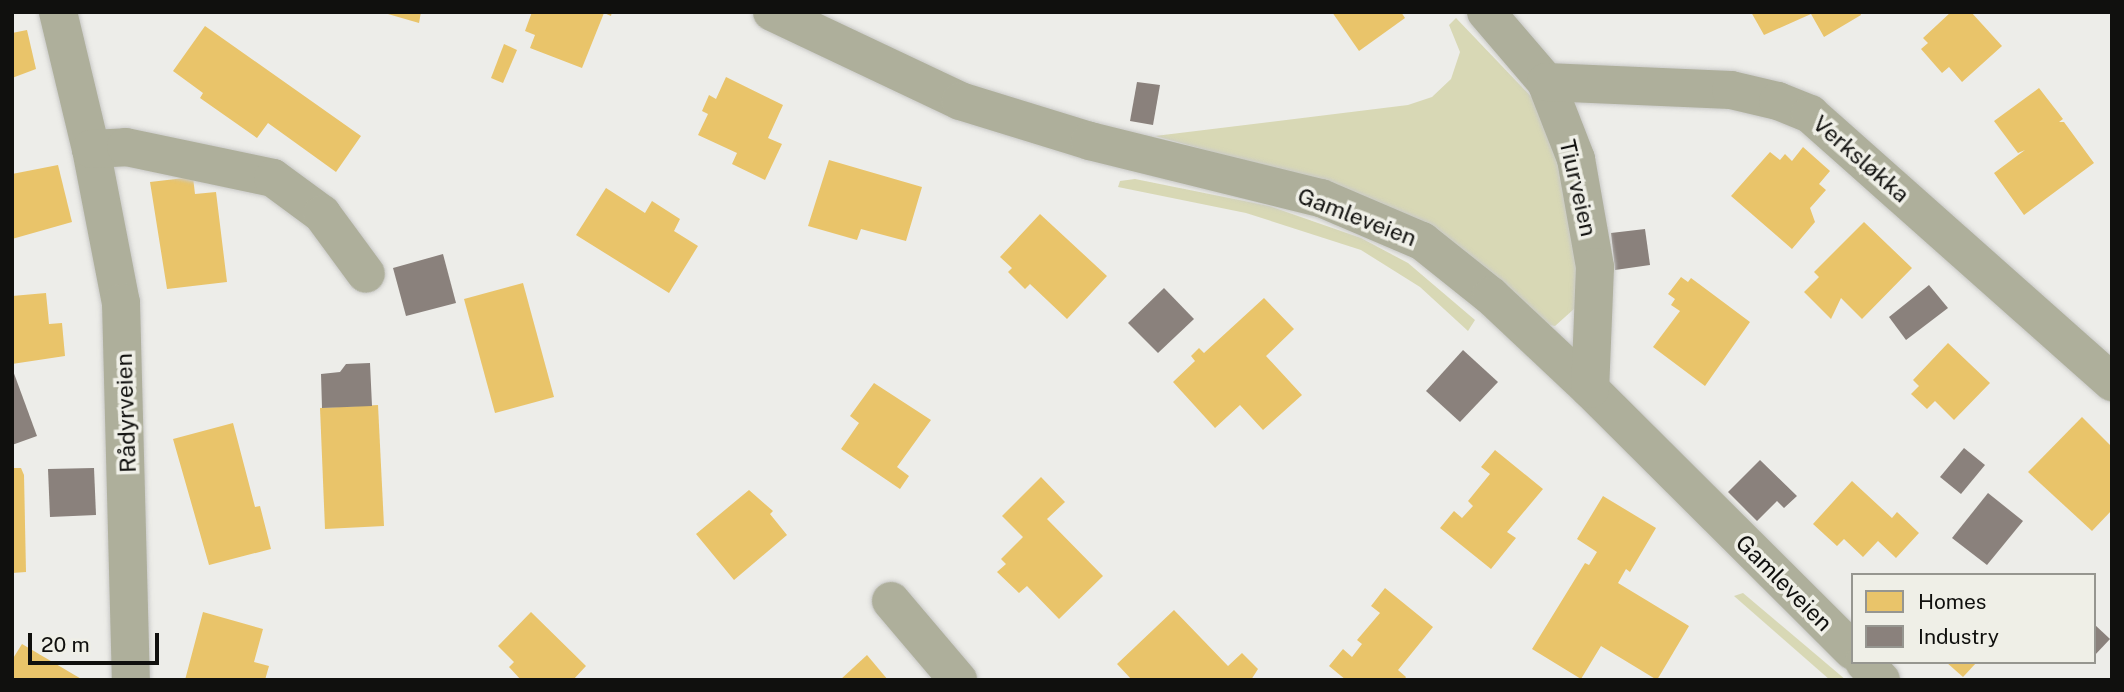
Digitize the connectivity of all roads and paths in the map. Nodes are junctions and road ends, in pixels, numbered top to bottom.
1 (58, 12) edge
2 (772, 12) edge
3 (1486, 12) edge
4 (1546, 82) junction
5 (91, 149) junction
6 (366, 275) dead end
7 (2112, 382) edge
8 (1590, 389) junction
9 (891, 601) dead end
10 (1851, 649) edge
11 (1866, 664) edge
12 (131, 680) edge
13 (958, 680) edge
14 (1881, 680) edge

1 - 5 street, Rådyrveien
2 - 8 street, Gamleveien
3 - 4 street, Tiurveien
4 - 7 street, Verksløkka
4 - 8 street, Tiurveien
5 - 6 street
5 - 12 street, Rådyrveien
8 - 10 street, Gamleveien
9 - 13 street
11 - 14 street

